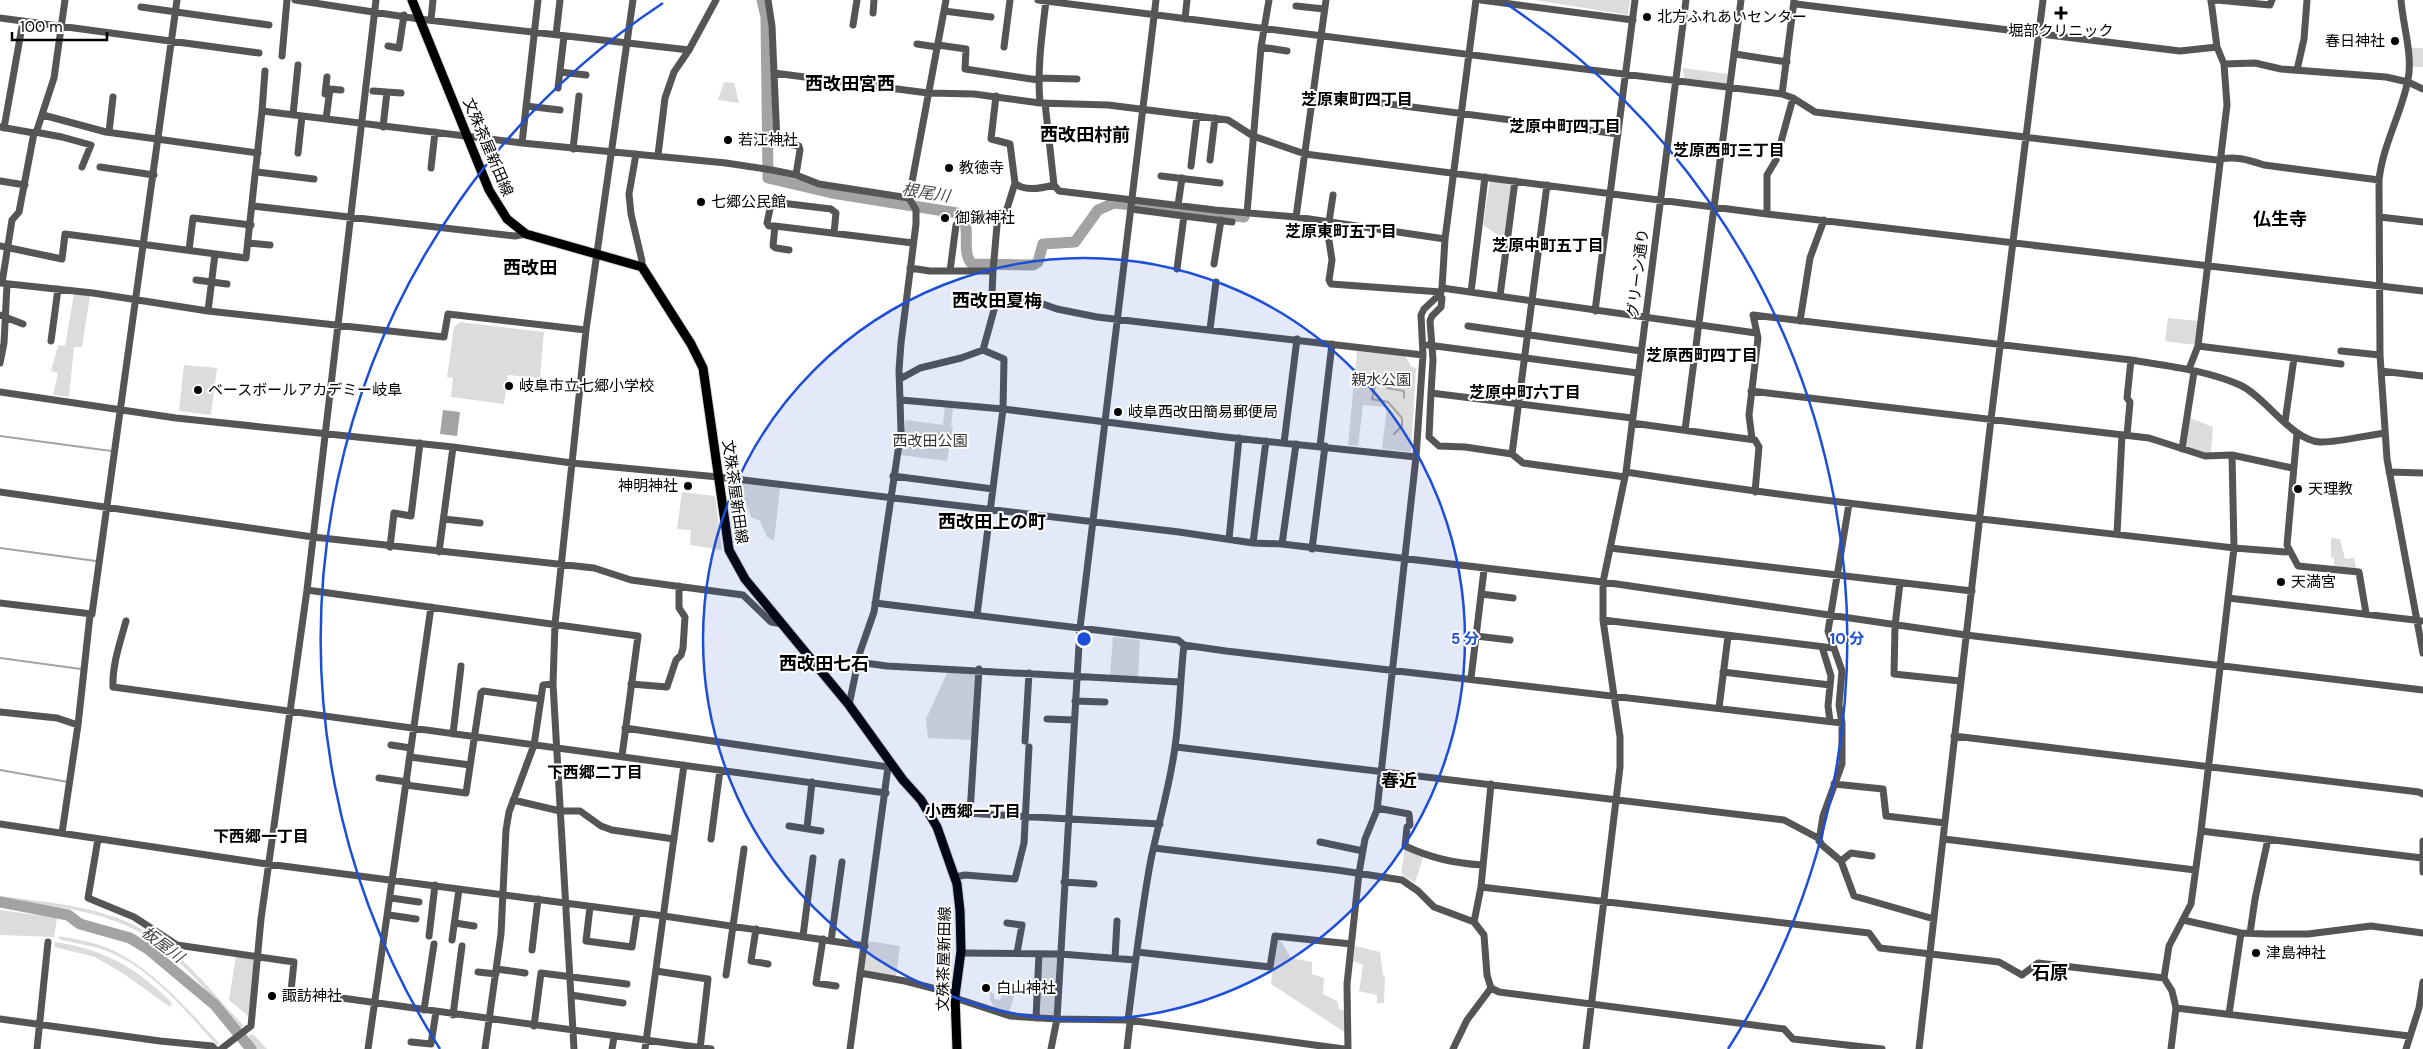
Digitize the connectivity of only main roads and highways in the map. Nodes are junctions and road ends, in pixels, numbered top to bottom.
1 (412, 0) edge
2 (958, 1049) edge

1 - 2 main road, 文殊茶屋新田線

